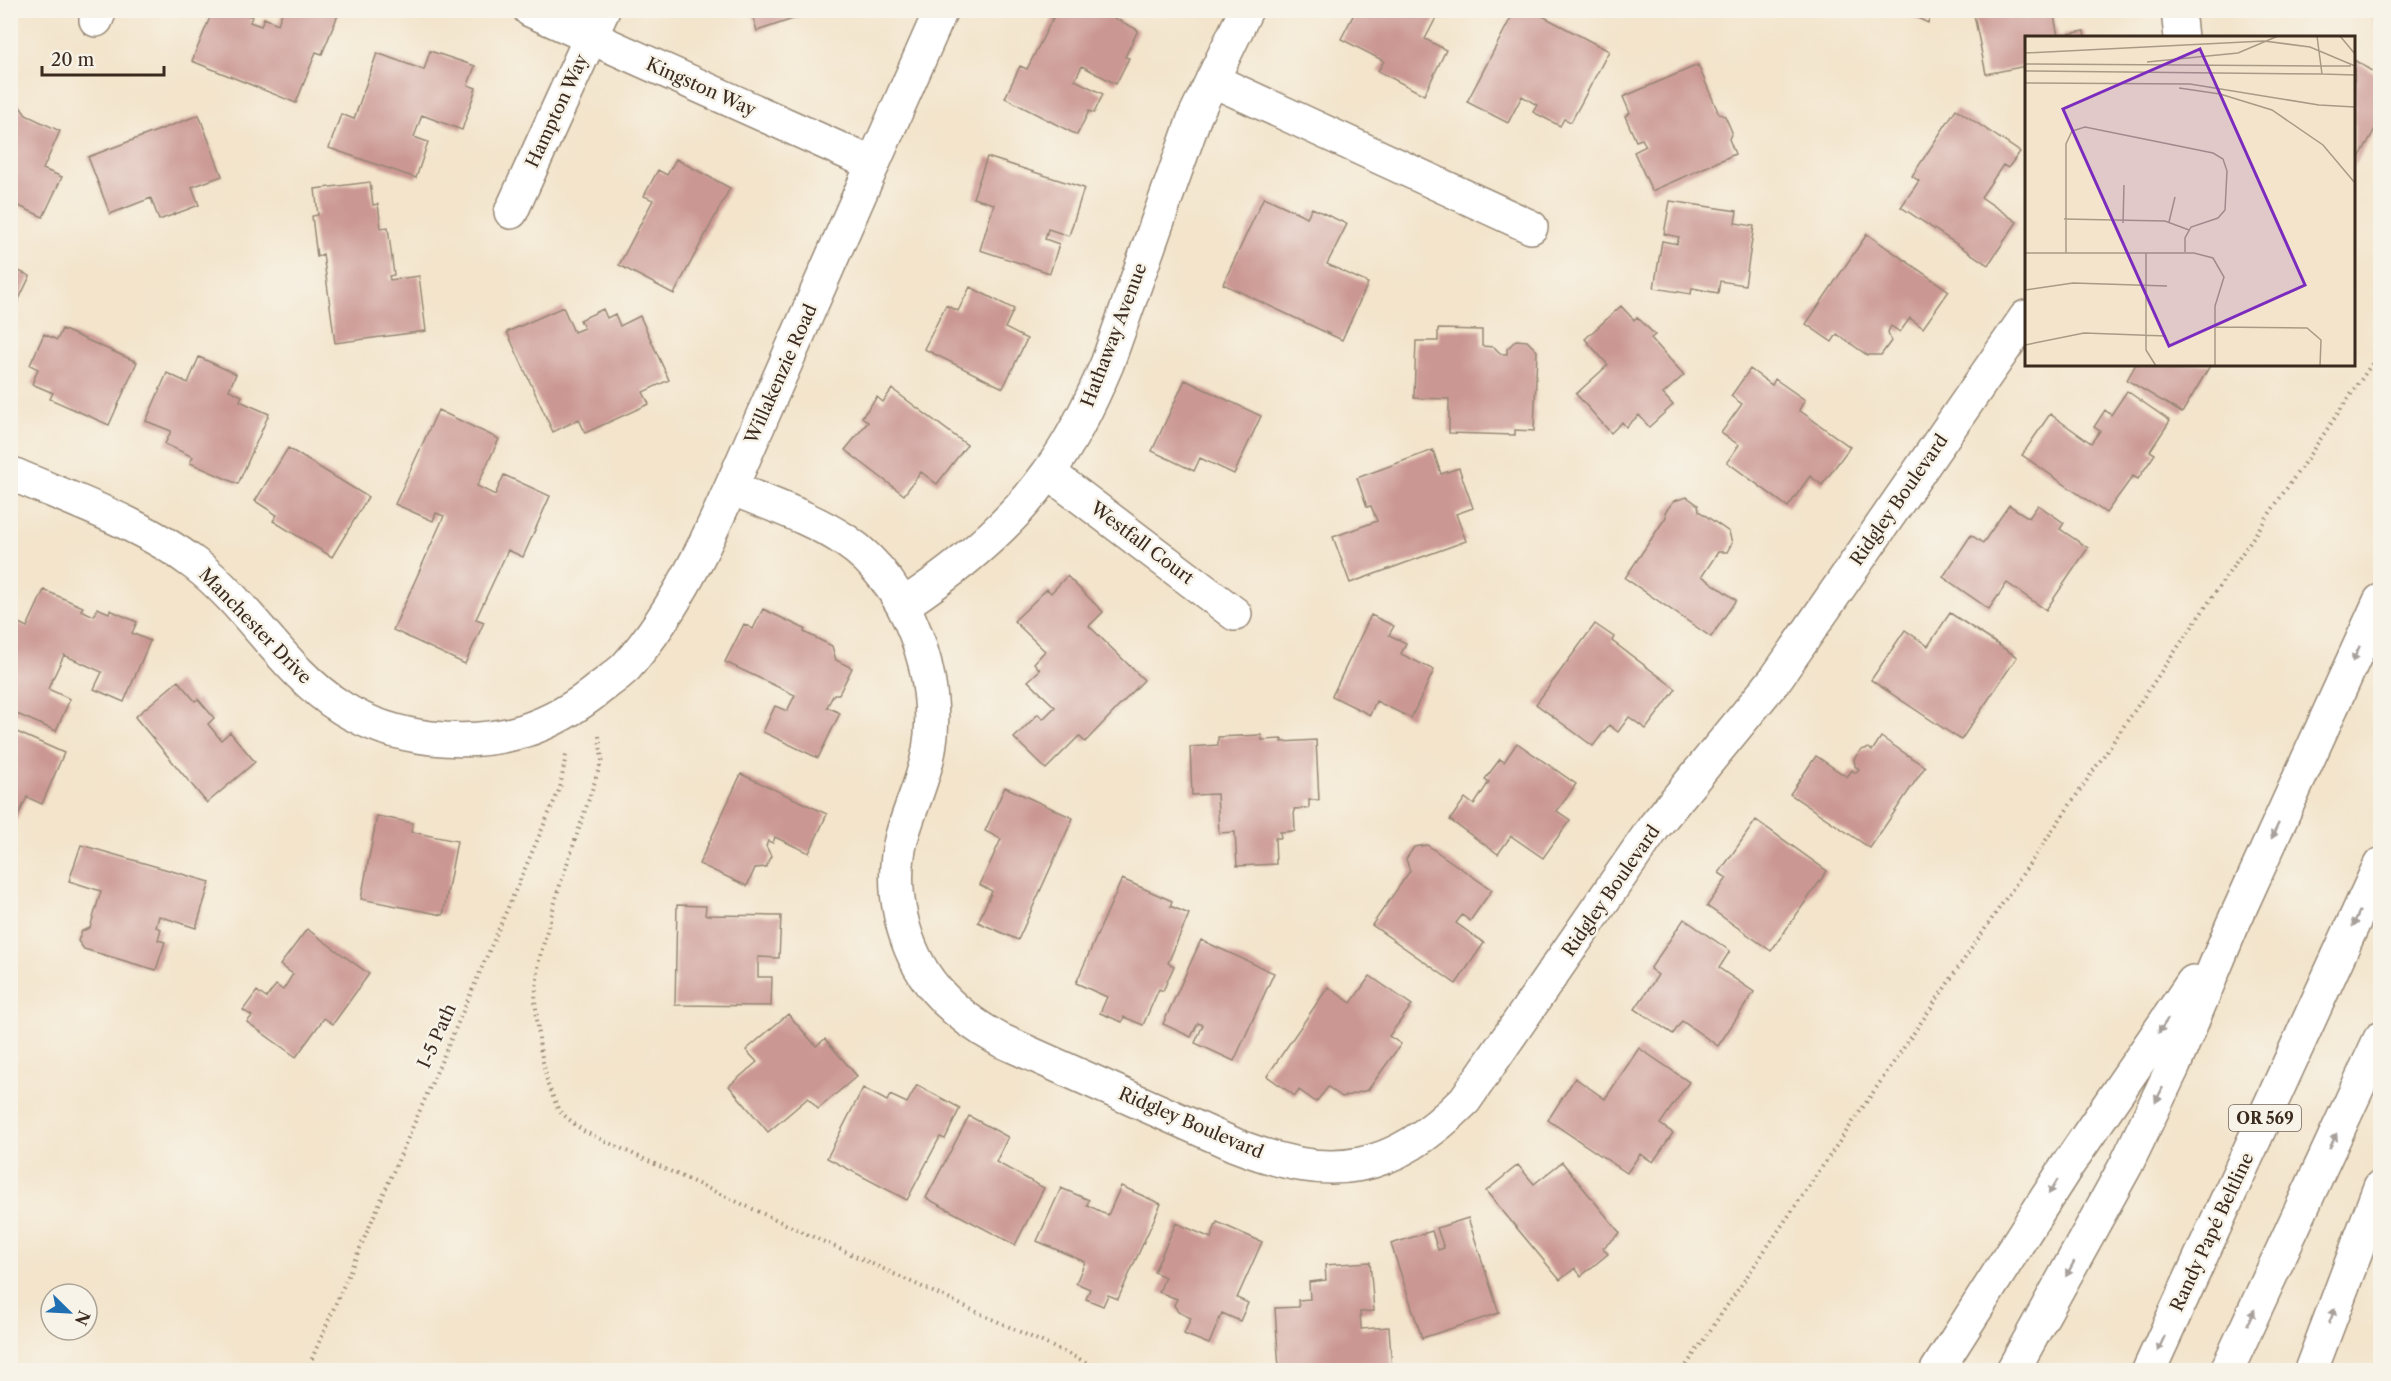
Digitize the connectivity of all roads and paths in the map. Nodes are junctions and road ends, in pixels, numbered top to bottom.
1 (530, 10) edge
2 (941, 10) edge
3 (1246, 10) edge
4 (2178, 10) edge
5 (597, 24) edge
6 (2181, 36) edge
7 (1212, 80) junction
8 (873, 164) junction
9 (510, 212) dead end
10 (1531, 227) dead end
11 (2025, 318) edge
12 (2380, 352) edge
13 (10, 472) edge
14 (1049, 473) junction
15 (731, 488) junction
16 (2380, 601) edge
17 (903, 605) junction
18 (1235, 614) dead end
19 (586, 699) junction
20 (2380, 865) edge
21 (2232, 926) junction
22 (2380, 1039) edge
23 (2380, 1187) edge
24 (307, 1371) edge
25 (1103, 1371) edge
26 (1683, 1371) edge
27 (1937, 1371) edge
28 (2013, 1371) edge
29 (2149, 1371) edge
30 (2227, 1371) edge
31 (2311, 1371) edge

1 - 5 main road, Kingston Way
2 - 8 main road, Willakenzie Road
3 - 7 main road, Hathaway Avenue
4 - 6 main road
5 - 8 main road, Kingston Way
5 - 9 main road, Hampton Way
7 - 10 main road
7 - 14 main road, Hathaway Avenue
8 - 15 main road, Willakenzie Road
11 - 17 main road, Ridgley Boulevard
12 - 26 path
13 - 19 main road, Manchester Drive
14 - 17 main road, Hathaway Avenue
14 - 18 main road, Westfall Court
15 - 17 main road, Ridgley Boulevard
15 - 19 main road, Willakenzie Road
16 -> 21 main road
19 - 24 path, I-5 Path
19 - 25 path
20 -> 29 main road, Randy Papé Beltline / OR 569
21 -> 27 main road
21 -> 28 main road
30 -> 22 main road
31 -> 23 main road

